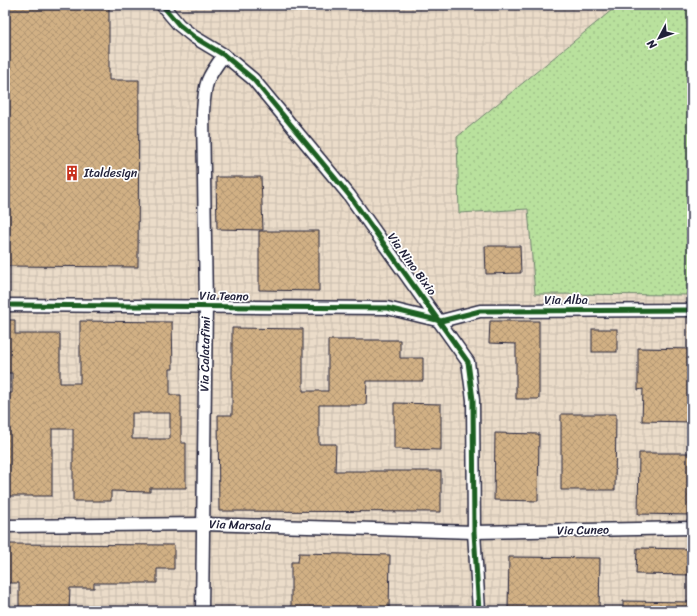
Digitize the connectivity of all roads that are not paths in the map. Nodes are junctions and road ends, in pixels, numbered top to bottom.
1 (162, 5) edge
2 (224, 55) junction
3 (5, 305) edge
4 (206, 306) junction
5 (692, 310) edge
6 (441, 321) junction
7 (203, 524) junction
8 (5, 526) edge
9 (692, 528) edge
10 (474, 532) junction
11 (202, 611) edge
12 (479, 611) edge

1 - 2 street, Via Nino Bixio
2 - 4 street, Via Calatafimi
2 - 6 street, Via Nino Bixio
3 - 4 street, Via Teano
4 - 6 street, Via Teano
4 - 7 street, Via Calatafimi
5 - 6 street, Via Alba
6 - 10 street, Via Nino Bixio
7 - 8 street, Via Marsala
7 - 10 street, Via Marsala
7 - 11 street, Via Calatafimi
9 - 10 street, Via Cuneo
10 - 12 street, Via Nino Bixio

